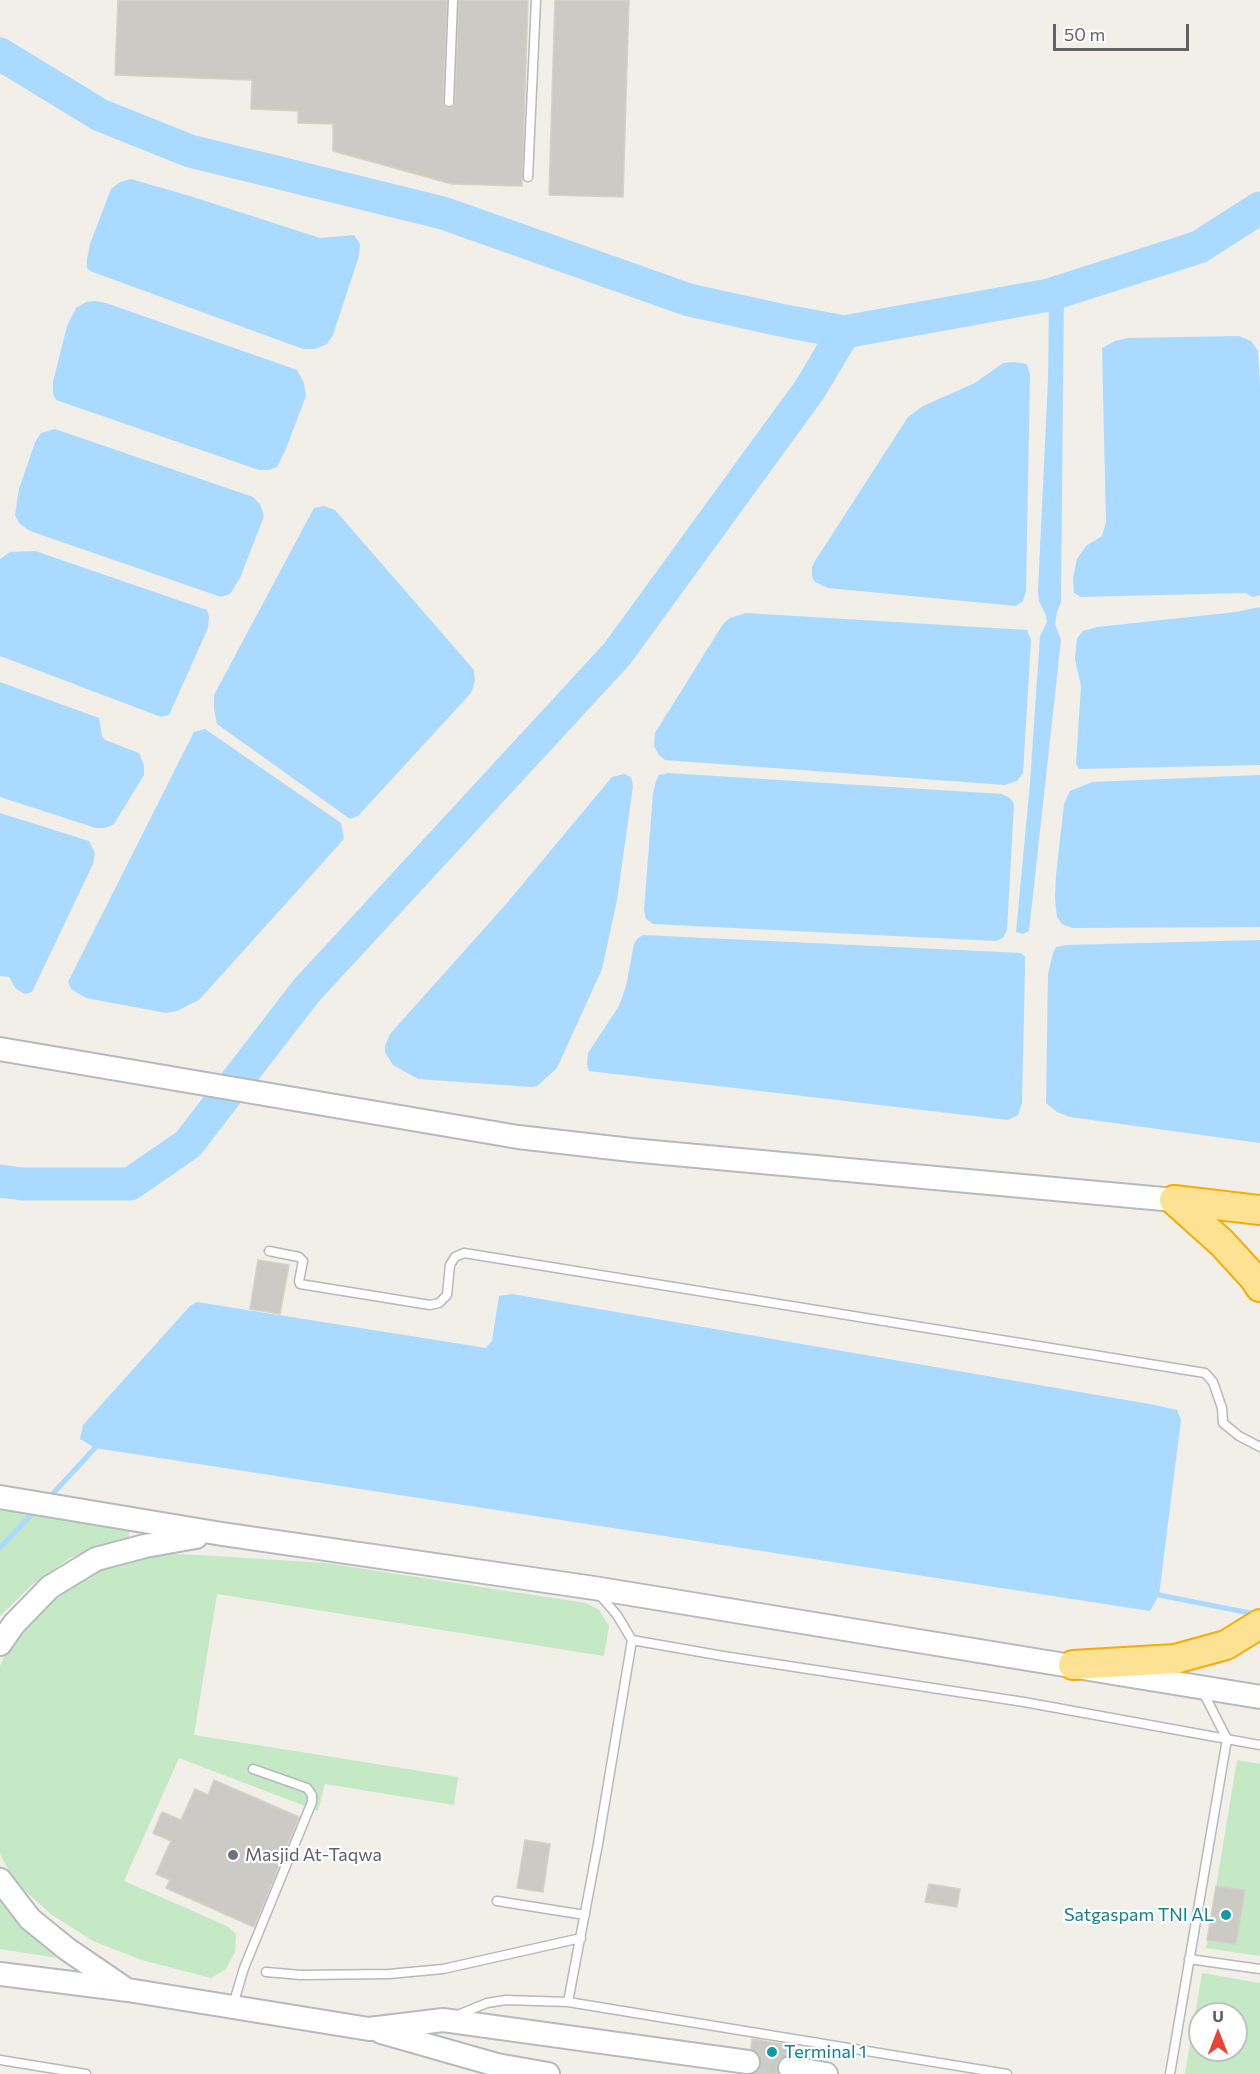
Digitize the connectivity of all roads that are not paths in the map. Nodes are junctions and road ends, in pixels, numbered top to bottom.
1 (453, 0) edge
2 (536, 0) edge
3 (449, 102) dead end
4 (528, 177) dead end
5 (0, 1049) edge
6 (1174, 1200) junction
7 (1260, 1210) edge
8 (269, 1251) dead end
9 (1260, 1287) edge
10 (1260, 1447) edge
11 (0, 1497) edge
12 (222, 1534) junction
13 (594, 1588) junction
14 (1256, 1627) edge
15 (632, 1640) junction
16 (0, 1644) edge
17 (1072, 1665) junction
18 (1200, 1687) junction
19 (1260, 1697) edge
20 (1227, 1739) junction
21 (1260, 1745) edge
22 (253, 1769) dead end
23 (0, 1880) edge
24 (497, 1901) dead end
25 (585, 1915) junction
26 (581, 1938) junction
27 (1189, 1959) junction
28 (1260, 1969) edge
29 (266, 1972) dead end
30 (0, 1974) edge
31 (128, 1990) junction
32 (568, 2002) junction
33 (232, 2008) junction
34 (443, 2020) junction
35 (369, 2029) junction
36 (0, 2060) edge
37 (748, 2062) tunnel mouth
38 (790, 2068) tunnel mouth
39 (497, 2070) edge
40 (86, 2074) edge
41 (548, 2074) edge
42 (826, 2074) edge
43 (1007, 2074) edge
44 (1170, 2074) edge

1 - 3 lane
2 - 4 lane
5 - 6 street
6 - 7 highway
6 - 9 highway
8 - 10 lane
11 - 12 street
12 - 13 street
12 - 16 street
13 - 15 lane
13 - 17 street
14 - 17 highway
15 - 20 lane
15 - 25 lane
17 - 18 street
18 - 19 street
18 - 20 lane
20 - 21 lane
20 - 27 lane
22 - 33 lane
23 - 31 street
24 - 25 lane
25 - 26 lane
26 - 29 lane
26 - 32 lane
27 - 28 lane
27 - 44 lane
30 - 31 street
31 - 33 street
32 - 34 lane
32 - 43 lane
33 - 35 street
34 - 35 street
34 - 37 street
35 - 39 street
36 - 40 lane
38 - 42 street
39 - 41 street

